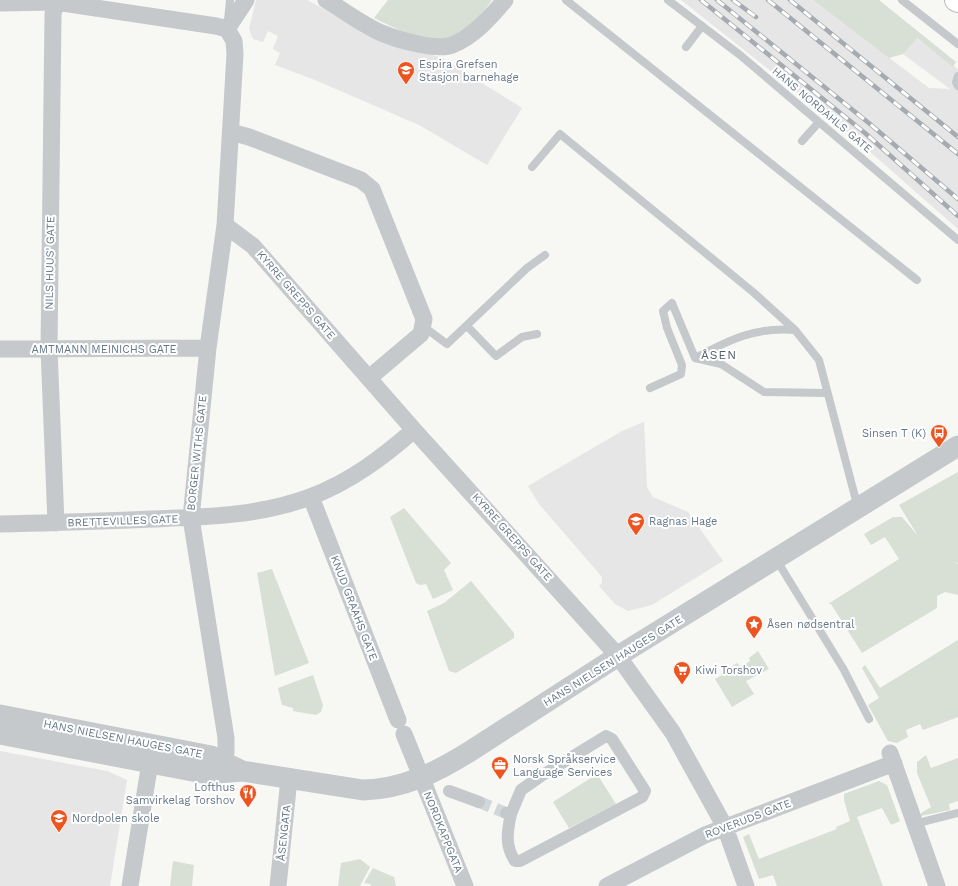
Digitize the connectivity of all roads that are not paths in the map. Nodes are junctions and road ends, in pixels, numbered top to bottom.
1 (230, 0) edge
2 (246, 0) edge
3 (326, 0) edge
4 (505, 0) edge
5 (566, 0) edge
6 (668, 0) edge
7 (902, 0) edge
8 (57, 1) edge
9 (0, 3) edge
10 (702, 26) junction
11 (228, 29) junction
12 (958, 44) edge
13 (686, 47) dead end
14 (958, 76) edge
15 (958, 86) edge
16 (819, 122) junction
17 (231, 132) junction
18 (802, 141) dead end
19 (532, 167) dead end
20 (225, 225) junction
21 (958, 240) edge
22 (545, 255) dead end
23 (918, 280) dead end
24 (466, 326) junction
25 (424, 327) junction
26 (796, 330) junction
27 (537, 334) dead end
28 (208, 348) junction
29 (0, 349) edge
30 (49, 349) junction
31 (695, 358) junction
32 (369, 378) junction
33 (650, 388) dead end
34 (827, 393) junction
35 (414, 430) junction
36 (958, 446) edge
37 (311, 497) junction
38 (858, 509) junction
39 (191, 518) junction
40 (56, 523) junction
41 (0, 524) edge
42 (776, 559) junction
43 (618, 656) junction
44 (0, 715) edge
45 (869, 719) dead end
46 (0, 734) edge
47 (151, 754) junction
48 (230, 769) junction
49 (422, 778) junction
50 (289, 779) junction
51 (449, 791) dead end
52 (479, 802) tunnel mouth
53 (958, 813) edge
54 (508, 814) joint
55 (914, 824) junction
56 (725, 827) junction
57 (130, 886) edge
58 (278, 886) edge
59 (465, 886) edge
60 (607, 886) edge
61 (746, 886) edge
62 (937, 886) edge

1 - 11 lane
2 - 11 street
3 - 4 street
5 - 23 lane
6 - 10 lane, HANS NORDAHLS GATE
7 - 12 lane
8 - 9 street
8 - 11 street
8 - 30 street, NILS HUUS' GATE
10 - 13 lane
10 - 16 lane, HANS NORDAHLS GATE
11 - 17 street, BORGER WITHS GATE
14 - 15 lane
16 - 18 lane
16 - 21 lane, HANS NORDAHLS GATE
17 - 20 street, BORGER WITHS GATE
17 - 25 street
19 - 26 lane
20 - 28 street, BORGER WITHS GATE
20 - 32 street, KYRRE GREPPS GATE
22 - 24 lane
24 - 25 lane
24 - 27 lane
25 - 32 street
26 - 31 lane
26 - 34 lane
28 - 30 street, AMTMANN MEINICHS GATE
28 - 39 street, BORGER WITHS GATE
29 - 30 street, AMTMANN MEINICHS GATE
30 - 40 street, NILS HUUS' GATE
31 - 33 lane
31 - 34 lane
32 - 35 street, KYRRE GREPPS GATE
34 - 38 lane
35 - 37 street, BRETTEVILLES GATE
35 - 43 street, KYRRE GREPPS GATE
36 - 38 street, HANS NIELSEN HAUGES GATE
37 - 39 street, BRETTEVILLES GATE
37 - 49 street, KNUD GRAAHS GATE
38 - 42 street, HANS NIELSEN HAUGES GATE
39 - 40 street, BRETTEVILLES GATE
39 - 48 street, BORGER WITHS GATE
40 - 41 street, BRETTEVILLES GATE
42 - 43 street, HANS NIELSEN HAUGES GATE
42 - 45 lane
43 - 49 street, HANS NIELSEN HAUGES GATE
43 - 56 street, KYRRE GREPPS GATE
44 - 47 street, HANS NIELSEN HAUGES GATE
46 - 47 street, HANS NIELSEN HAUGES GATE
47 - 48 street, HANS NIELSEN HAUGES GATE
47 - 57 street
48 - 50 street, HANS NIELSEN HAUGES GATE
49 - 50 street, HANS NIELSEN HAUGES GATE
49 - 59 street, NORDKAPPGATA
50 - 58 street, ÅSENGATA
51 - 52 street
53 - 55 lane
54 - 54 street
55 - 56 street, ROVERUDS GATE
55 - 62 street
56 - 60 street, ROVERUDS GATE
56 - 61 street, KYRRE GREPPS GATE

